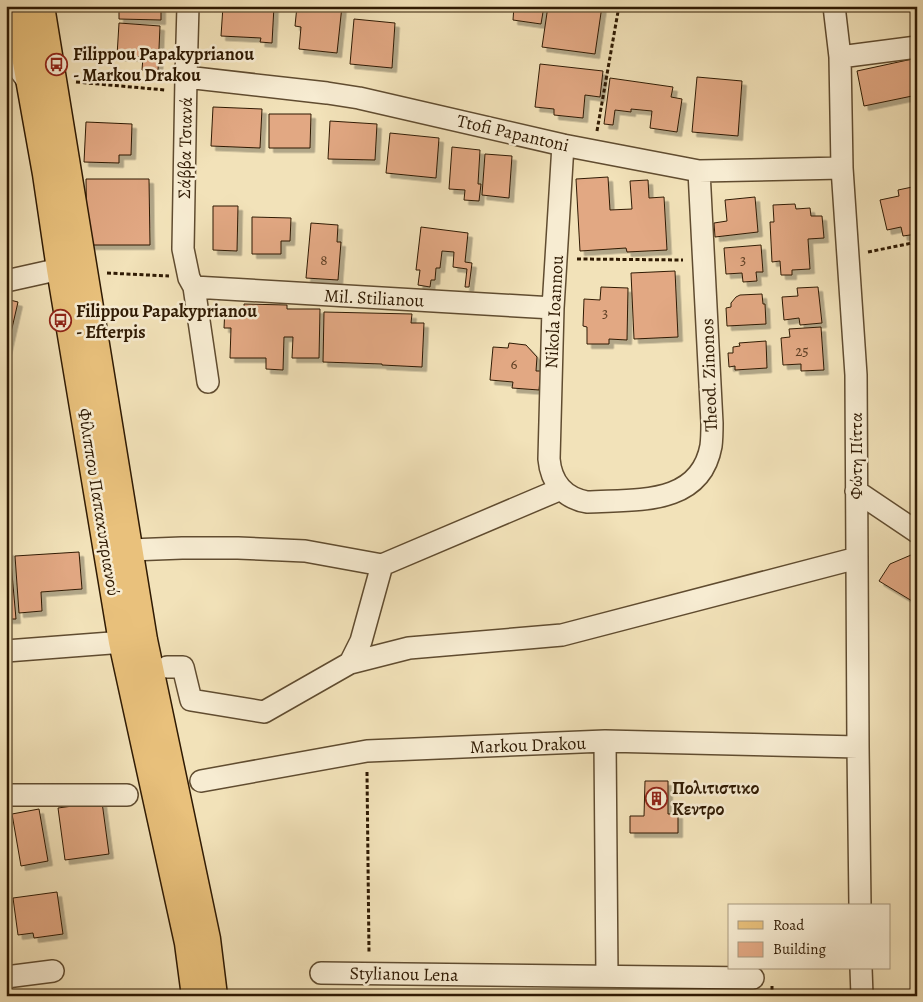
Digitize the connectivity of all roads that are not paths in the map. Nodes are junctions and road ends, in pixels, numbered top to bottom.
1 (11, 6) edge
2 (16, 6) edge
3 (41, 6) edge
4 (188, 6) edge
5 (834, 6) edge
6 (6, 17) edge
7 (917, 47) edge
8 (6, 57) edge
9 (840, 58) junction
10 (42, 82) junction
11 (186, 85) junction
12 (563, 145) junction
13 (842, 168) junction
14 (699, 171) junction
15 (72, 270) junction
16 (6, 280) edge
17 (192, 283) junction
18 (553, 308) junction
19 (208, 382) dead end
20 (557, 483) junction
21 (856, 491) junction
22 (917, 532) edge
23 (130, 550) junction
24 (857, 558) junction
25 (382, 565) junction
26 (133, 641) junction
27 (6, 651) edge
28 (350, 663) junction
29 (167, 667) dead end
30 (605, 742) junction
31 (858, 747) junction
32 (201, 781) dead end
33 (6, 794) edge
34 (127, 795) dead end
35 (860, 904) edge
36 (861, 970) edge
37 (53, 971) dead end
38 (321, 973) dead end
39 (607, 976) junction
40 (6, 977) edge
41 (753, 978) dead end
42 (195, 996) edge
43 (214, 996) edge
44 (862, 996) edge

1 - 6 street
2 - 10 main road, Φίλιππου Παπακυπριανού
3 - 10 main road, Φίλιππου Παπακυπριανού
4 - 11 street, Σάββα Τσιανά
5 - 9 street, Φώτη Πίττα
7 - 9 street
8 - 10 street
9 - 13 street, Φώτη Πίττα
10 - 15 main road, Φίλιππου Παπακυπριανού
11 - 12 street, Ttofi Papantoni
11 - 17 street, Σάββα Τσιανά
12 - 14 street, Ttofi Papantoni
12 - 18 street, Nikola Ioannou
13 - 14 street, Ttofi Papantoni
13 - 21 street, Φώτη Πίττα
14 - 20 street, Theod. Zinonos
15 - 16 street
15 - 23 main road, Φίλιππου Παπακυπριανού
15 - 26 main road, Φίλιππου Παπακυπριανού
17 - 18 street, Mil. Stilianou
17 - 19 street, Σάββα Τσιανά
18 - 20 street, Nikola Ioannou
20 - 25 street
21 - 22 street
21 - 24 street, Φώτη Πίττα
23 - 25 street
23 - 26 main road, Φίλιππου Παπακυπριανού
24 - 28 street
24 - 31 street, Φώτη Πίττα
25 - 28 street
26 - 27 street
26 - 42 main road, Φίλιππου Παπακυπριανού
26 - 43 main road, Φίλιππου Παπακυπριανού
28 - 29 street
30 - 31 street, Markou Drakou
30 - 32 street, Markou Drakou
30 - 39 street
31 - 35 street, Φώτη Πίττα
33 - 34 street
36 - 44 street
37 - 40 street
38 - 39 street, Stylianou Lena
39 - 41 street, Stylianou Lena

